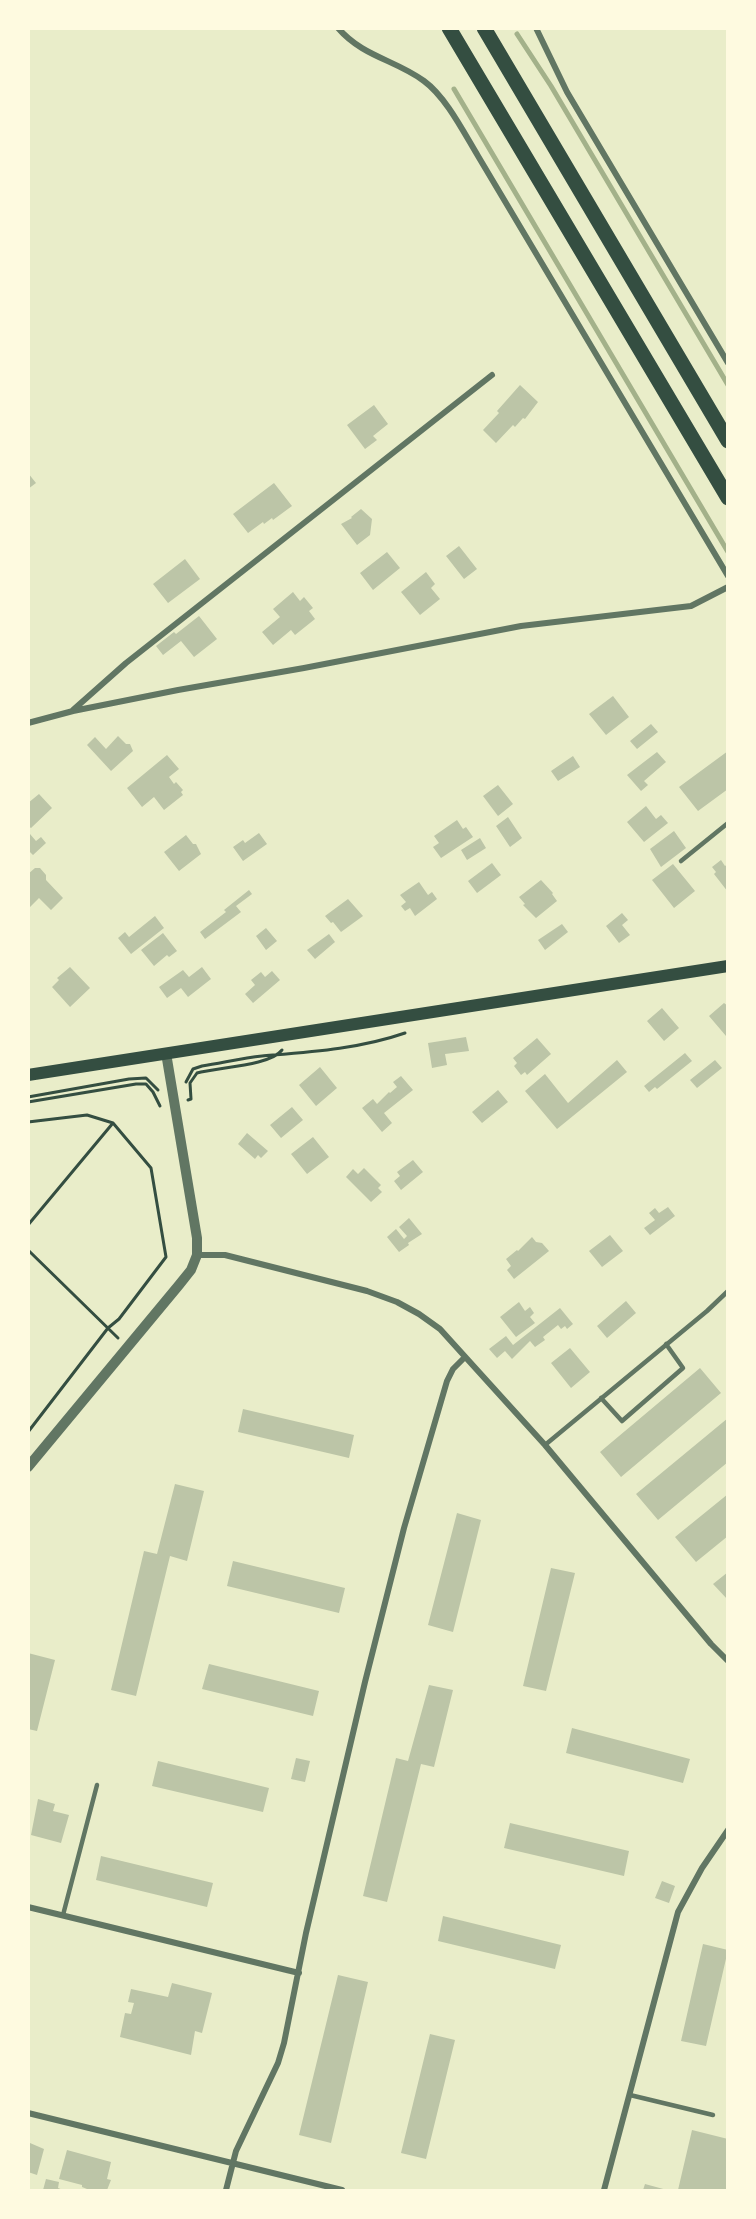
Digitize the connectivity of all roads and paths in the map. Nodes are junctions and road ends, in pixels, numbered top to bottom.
1 (338, 28) edge
2 (449, 28) edge
3 (484, 28) edge
4 (536, 28) edge
5 (728, 363) edge
6 (492, 375) dead end
7 (728, 441) edge
8 (728, 498) edge
9 (728, 576) edge
10 (728, 587) edge
11 (73, 711) junction
12 (28, 723) edge
13 (728, 823) edge
14 (681, 861) dead end
15 (728, 966) edge
16 (410, 1031) dead end
17 (166, 1053) junction
18 (28, 1075) edge
19 (28, 1102) edge
20 (173, 1102) junction
21 (159, 1105) junction
22 (162, 1117) dead end
23 (28, 1122) edge
24 (113, 1123) junction
25 (28, 1225) edge
26 (28, 1250) edge
27 (197, 1255) junction
28 (728, 1291) edge
29 (108, 1328) junction
30 (126, 1332) dead end
31 (666, 1344) junction
32 (465, 1357) junction
33 (601, 1398) junction
34 (28, 1432) edge
35 (545, 1445) junction
36 (28, 1467) edge
37 (728, 1661) edge
38 (97, 1785) dead end
39 (728, 1830) edge
40 (28, 1907) edge
41 (63, 1915) junction
42 (299, 1973) junction
43 (630, 2096) junction
44 (28, 2113) edge
45 (713, 2115) dead end
46 (233, 2165) junction
47 (226, 2190) edge
48 (342, 2190) edge
49 (604, 2190) edge

1 - 9 street
2 - 8 main road
3 - 7 main road
4 - 5 street
6 - 11 street
10 - 11 street
11 - 12 street
13 - 14 lane
15 - 17 main road
16 - 20 path
17 - 18 main road
17 - 20 street
19 - 21 path
20 - 21 path
20 - 27 street
21 - 22 path
23 - 24 path
24 - 25 path
24 - 29 path
26 - 29 path
27 - 32 street
27 - 36 street
28 - 31 lane
29 - 30 path
29 - 34 path
31 - 33 lane
31 - 33 lane
32 - 35 street
32 - 42 street
33 - 35 lane
35 - 37 street
38 - 41 lane
39 - 43 street
40 - 41 street
41 - 42 street
42 - 46 street
43 - 45 lane
43 - 49 street
44 - 46 street
46 - 47 street
46 - 48 street

